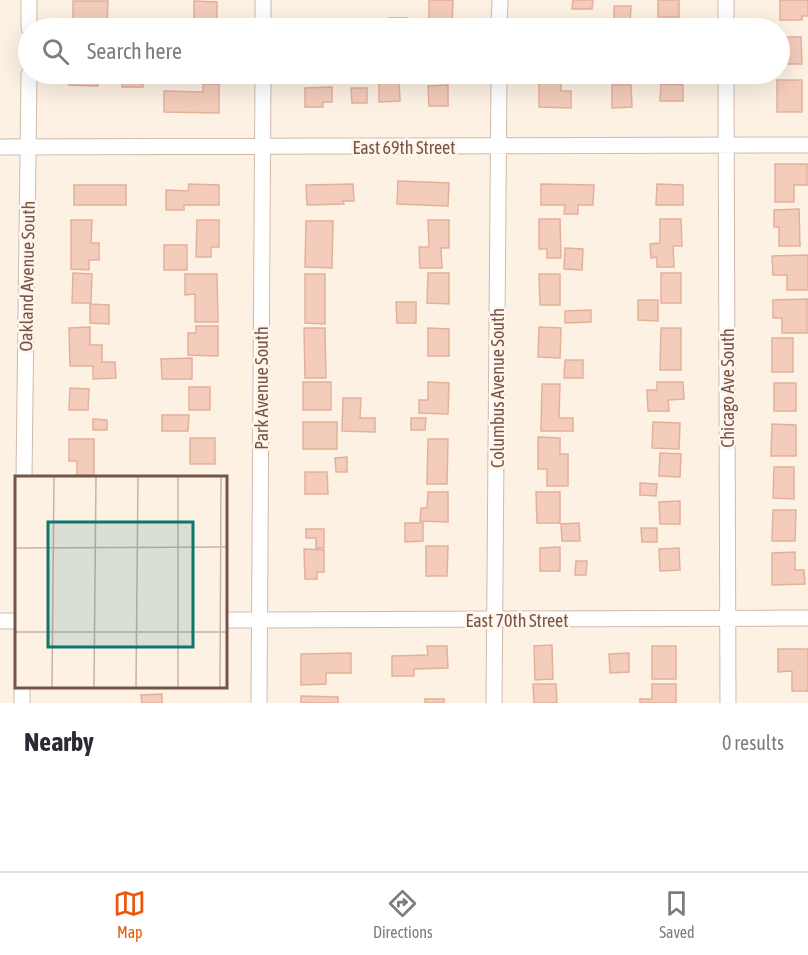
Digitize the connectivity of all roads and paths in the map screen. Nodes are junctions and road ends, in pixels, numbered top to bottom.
1 (29, 0) edge
2 (263, 0) edge
3 (500, 0) edge
4 (726, 0) edge
5 (29, 18) edge
6 (263, 18) edge
7 (500, 18) edge
8 (726, 18) edge
9 (29, 84) edge
10 (263, 84) edge
11 (499, 84) edge
12 (726, 84) edge
13 (808, 145) edge
14 (727, 146) junction
15 (0, 147) edge
16 (28, 147) junction
17 (262, 147) junction
18 (498, 147) junction
19 (24, 476) edge
20 (728, 618) junction
21 (808, 618) edge
22 (226, 620) edge
23 (259, 620) junction
24 (495, 620) junction
25 (259, 703) edge
26 (494, 703) edge
27 (728, 703) edge

1 - 5 street
2 - 6 street
3 - 7 street
4 - 8 street
9 - 16 street, Oakland Avenue South
10 - 17 street, Park Avenue South
11 - 18 street, Columbus Avenue South
12 - 14 street, Chicago Ave South
13 - 14 street, East 69th Street
14 - 18 street, East 69th Street
14 - 20 street, Chicago Ave South
15 - 16 street, East 69th Street
16 - 17 street, East 69th Street
16 - 19 street, Oakland Avenue South
17 - 18 street, East 69th Street
17 - 23 street, Park Avenue South
18 - 24 street, Columbus Avenue South
20 - 21 street, East 70th Street
20 - 24 street, East 70th Street
20 - 27 street, Chicago Ave South
22 - 23 street, East 70th Street
23 - 24 street, East 70th Street
23 - 25 street, Park Avenue South
24 - 26 street, Columbus Avenue South

